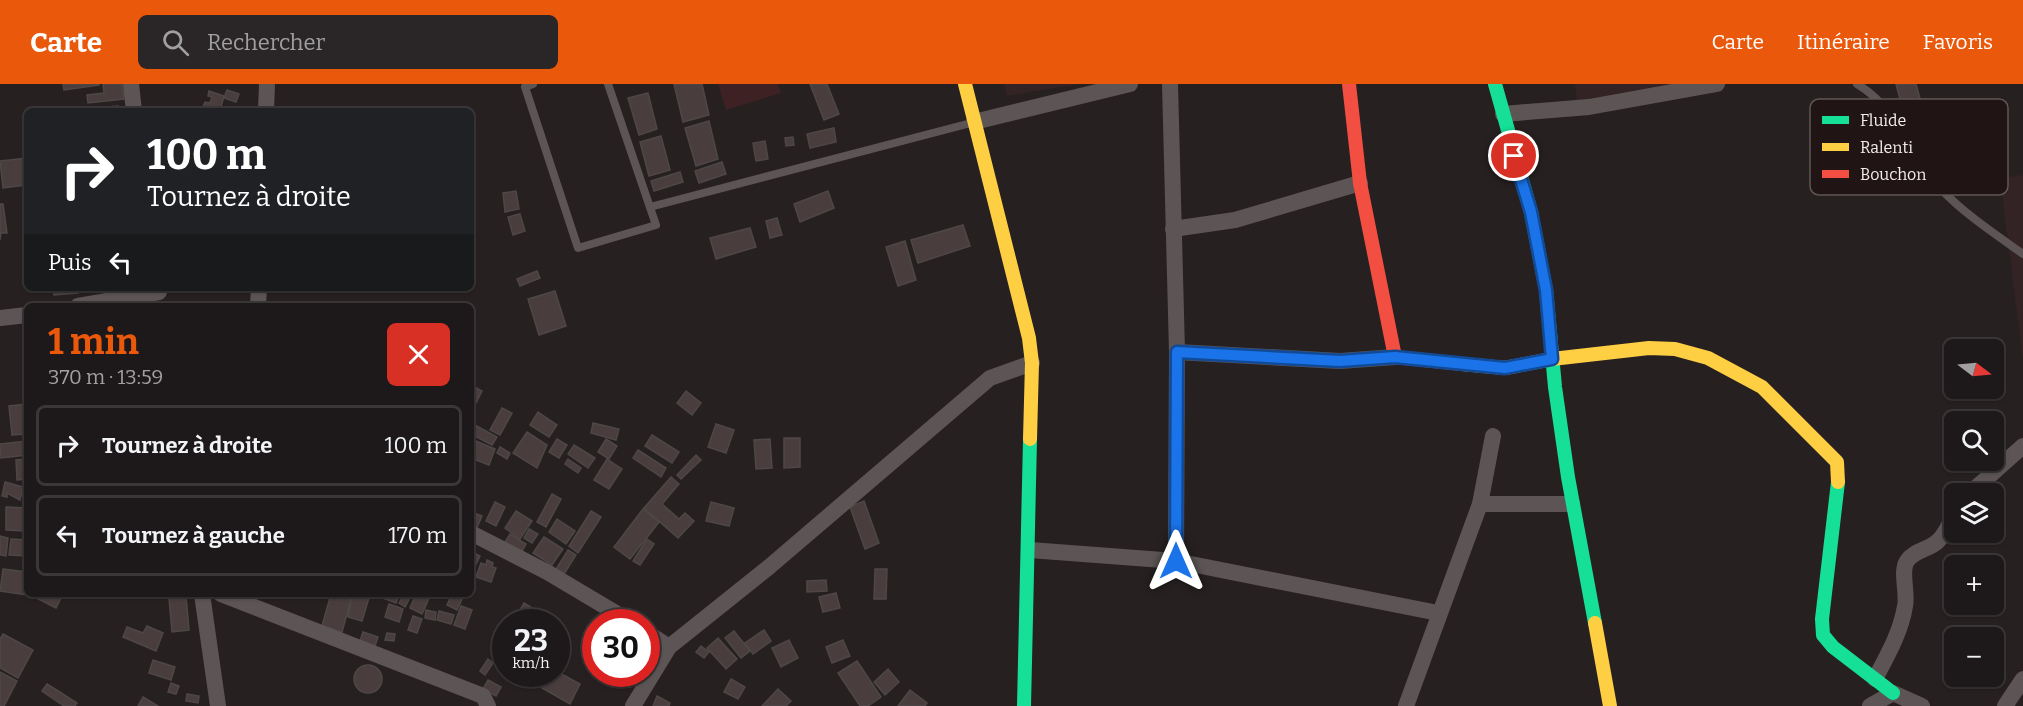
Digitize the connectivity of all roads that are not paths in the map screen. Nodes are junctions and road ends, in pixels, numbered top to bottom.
1 (131, 84) edge
2 (267, 84) edge
3 (533, 84) edge
4 (608, 84) edge
5 (965, 84) edge
6 (1130, 84) edge
7 (1170, 84) edge
8 (1349, 84) edge
9 (1495, 84) edge
10 (1717, 84) edge
11 (1857, 84) edge
12 (1878, 99) edge
13 (134, 108) edge
14 (266, 108) edge
15 (1503, 114) junction
16 (974, 122) junction
17 (1360, 183) junction
18 (1949, 195) edge
19 (650, 207) junction
20 (1173, 229) junction
21 (2023, 254) edge
22 (159, 295) edge
23 (100, 303) edge
24 (24, 315) edge
25 (0, 318) edge
26 (1177, 352) junction
27 (1395, 357) junction
28 (1552, 359) junction
29 (1032, 363) junction
30 (1492, 436) dead end
31 (2023, 446) edge
32 (1981, 483) edge
33 (1480, 504) junction
34 (1572, 504) junction
35 (1944, 530) edge
36 (474, 535) edge
37 (1030, 550) junction
38 (1176, 561) junction
39 (201, 597) edge
40 (229, 597) edge
41 (609, 609) edge
42 (1438, 613) junction
43 (660, 641) edge
44 (669, 647) junction
45 (1875, 679) junction
46 (2023, 679) edge
47 (1893, 693) junction
48 (218, 706) edge
49 (488, 706) edge
50 (633, 706) edge
51 (1024, 706) edge
52 (1406, 706) edge
53 (1610, 706) edge
54 (1870, 706) edge
55 (1922, 706) edge
56 (2005, 706) edge

1 - 13 street
2 - 14 street
3 - 19 lane
4 - 19 lane
5 - 16 street
6 - 16 street
7 - 20 street
8 - 17 street
9 - 15 street
10 - 15 street
11 - 12 lane
15 - 28 street
16 - 19 lane
16 - 29 street
17 - 20 street
17 - 27 street
18 - 21 lane
20 - 26 street
22 - 23 street
24 - 25 street
26 - 27 street
26 - 38 street
27 - 28 street
28 - 34 street
28 - 45 street
29 - 37 street
29 - 44 street
30 - 33 street
31 - 32 street
33 - 34 street
33 - 42 street
34 - 53 street
35 - 45 street
36 - 41 street
37 - 38 street
37 - 51 street
38 - 42 street
39 - 48 street
40 - 49 street
42 - 52 street
43 - 44 street
44 - 50 street
45 - 47 street
46 - 56 street
47 - 54 street
47 - 55 street

